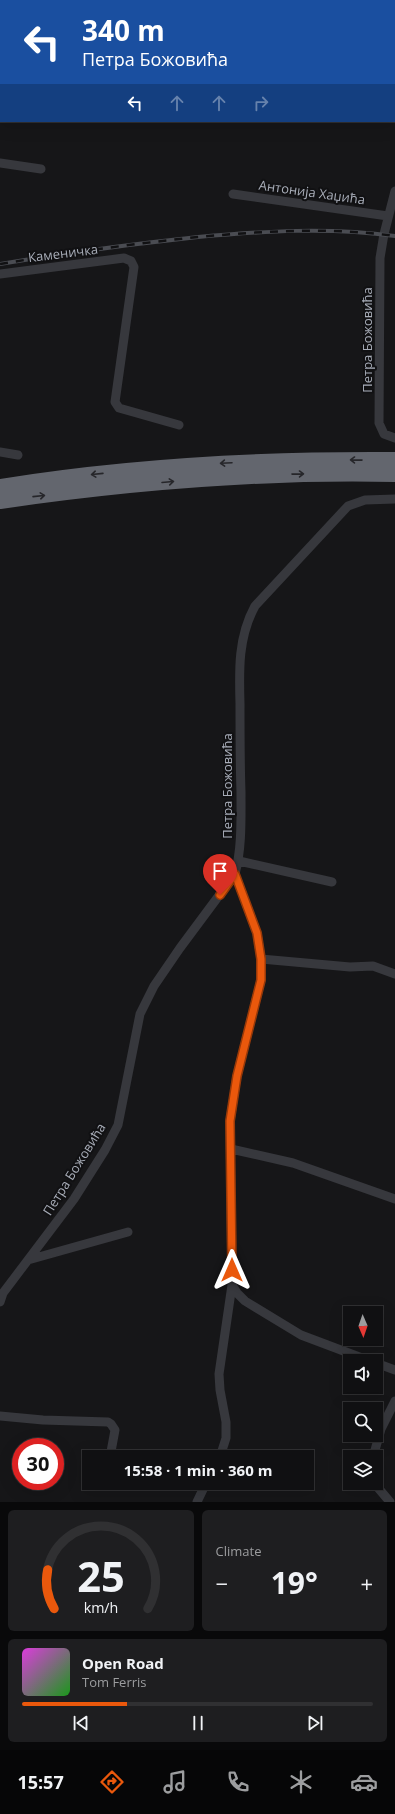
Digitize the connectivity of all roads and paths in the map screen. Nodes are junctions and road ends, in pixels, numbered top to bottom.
1 (0, 163) edge
2 (41, 169) dead end
3 (395, 191) edge
4 (233, 194) dead end
5 (388, 216) junction
6 (0, 274) edge
7 (180, 425) dead end
8 (395, 438) edge
9 (0, 452) edge
10 (18, 455) dead end
11 (395, 460) edge
12 (395, 474) edge
13 (0, 487) edge
14 (395, 499) edge
15 (0, 501) edge
16 (239, 861) junction
17 (235, 874) junction
18 (332, 882) dead end
19 (261, 959) junction
20 (395, 974) edge
21 (231, 1148) junction
22 (395, 1199) edge
23 (128, 1232) dead end
24 (28, 1260) junction
25 (232, 1285) junction
26 (0, 1302) edge
27 (351, 1354) edge
28 (383, 1366) edge
29 (395, 1370) edge
30 (395, 1401) edge
31 (0, 1416) edge
32 (111, 1450) edge
33 (222, 1450) edge
34 (375, 1450) edge
35 (203, 1490) edge
36 (380, 1490) edge
37 (197, 1502) edge
38 (390, 1502) edge

1 - 2 street
3 - 5 street
4 - 5 street, Антонија Хаџића
5 - 8 street, Петра Божовића
6 - 7 street, Каменичка
9 - 10 street
11 -> 13 highway
15 -> 12 highway
14 - 16 street, Петра Божовића
16 - 17 street, Петра Божовића
16 - 18 street
17 - 19 street
17 - 24 street, Петра Божовића
19 - 20 street
19 - 21 street
21 - 22 street
21 - 25 street
23 - 24 street
24 - 26 street, Петра Божовића
25 - 27 street
25 - 33 street
28 - 29 street
30 - 34 street
31 - 32 street
35 - 37 street
36 - 38 street

